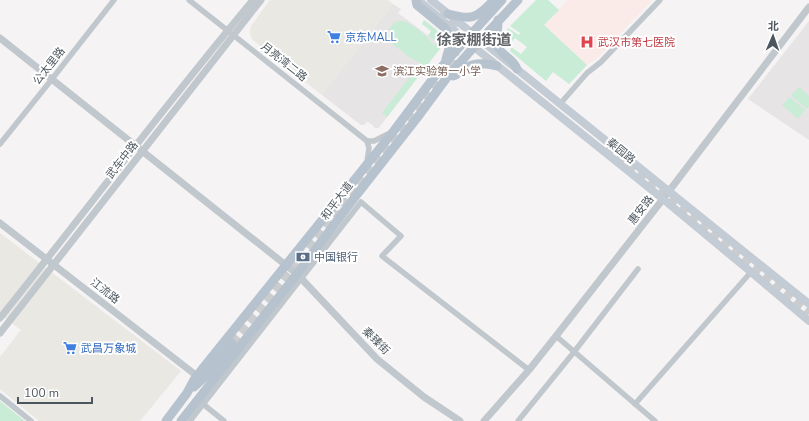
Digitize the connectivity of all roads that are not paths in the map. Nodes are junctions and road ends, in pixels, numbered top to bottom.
1 (114, 0) edge
2 (189, 0) edge
3 (253, 0) edge
4 (261, 0) edge
5 (417, 0) edge
6 (431, 0) edge
7 (494, 0) edge
8 (502, 0) edge
9 (518, 0) edge
10 (660, 0) edge
11 (809, 7) edge
12 (448, 14) junction
13 (498, 20) junction
14 (231, 32) junction
15 (469, 36) junction
16 (0, 38) edge
17 (477, 43) junction
18 (444, 64) junction
19 (497, 66) junction
20 (517, 69) junction
21 (448, 76) junction
22 (52, 79) junction
23 (560, 104) junction
24 (393, 132) junction
25 (367, 141) junction
26 (0, 144) edge
27 (136, 146) junction
28 (143, 151) junction
29 (367, 164) junction
30 (669, 191) junction
31 (663, 199) junction
32 (0, 224) edge
33 (47, 260) junction
34 (54, 265) junction
35 (286, 265) junction
36 (638, 269) dead end
37 (751, 272) junction
38 (300, 277) junction
39 (809, 304) edge
40 (0, 318) edge
41 (809, 321) edge
42 (0, 333) edge
43 (556, 336) junction
44 (232, 343) tunnel mouth
45 (574, 352) junction
46 (529, 370) junction
47 (198, 376) junction
48 (187, 393) junction
49 (0, 396) edge
50 (203, 404) junction
51 (635, 404) junction
52 (31, 421) edge
53 (166, 421) edge
54 (181, 421) edge
55 (190, 421) edge
56 (224, 421) edge
57 (460, 421) edge
58 (484, 421) edge
59 (518, 421) edge
60 (655, 421) edge

1 - 22 street, 公太里路
2 - 14 street, 月亮湾二路
3 - 14 street, 武车中路
4 - 14 street, 武车中路
5 - 15 main road, 秦园路
5 - 18 main road
6 - 12 main road, 秦园路
7 - 12 main road
8 - 15 main road, 和平大道
9 - 13 main road, 和平大道
10 - 23 street
11 - 30 street, 惠安路
12 - 15 main road, 秦园路
13 - 17 main road, 和平大道
13 - 20 main road
14 - 25 street, 月亮湾二路
14 - 27 street, 武车中路
14 - 28 street, 武车中路
15 - 17 main road, 秦园路
15 - 18 main road, 和平大道
16 - 22 street, 秦臻街
17 - 19 main road, 秦园路
17 - 20 main road, 秦园路
17 - 21 main road, 和平大道
18 - 24 main road, 和平大道
19 - 21 main road
19 - 31 main road, 秦园路
20 - 23 main road, 秦园路
21 - 38 main road, 和平大道
22 - 26 street, 公太里路
22 - 27 street, 秦臻街
23 - 30 main road, 秦园路
24 - 25 street
24 - 29 main road, 和平大道
25 - 29 street
27 - 28 street, 秦臻街
27 - 33 street, 武车中路
28 - 34 street, 武车中路
28 - 35 street, 秦臻街
29 - 35 main road, 和平大道
30 - 31 street, 惠安路
30 - 39 main road, 秦园路
31 - 37 main road, 秦园路
31 - 43 street, 惠安路
32 - 33 street, 江流路
33 - 34 street, 江流路
33 - 40 street, 武车中路
34 - 42 street, 武车中路
34 - 47 street, 江流路
35 - 38 street, 秦臻街
35 - 47 main road, 和平大道
36 - 45 street
37 - 41 main road, 秦园路
37 - 51 street
38 - 46 street
38 - 50 street
38 - 54 main road, 和平大道
38 - 57 street, 秦臻街
43 - 45 street
43 - 46 street, 惠安路
44 - 48 main road
45 - 51 street
45 - 59 street
46 - 58 street, 惠安路
47 - 48 main road, 和平大道
48 - 53 main road, 和平大道
49 - 52 street
50 - 55 street
50 - 56 street
51 - 60 street

